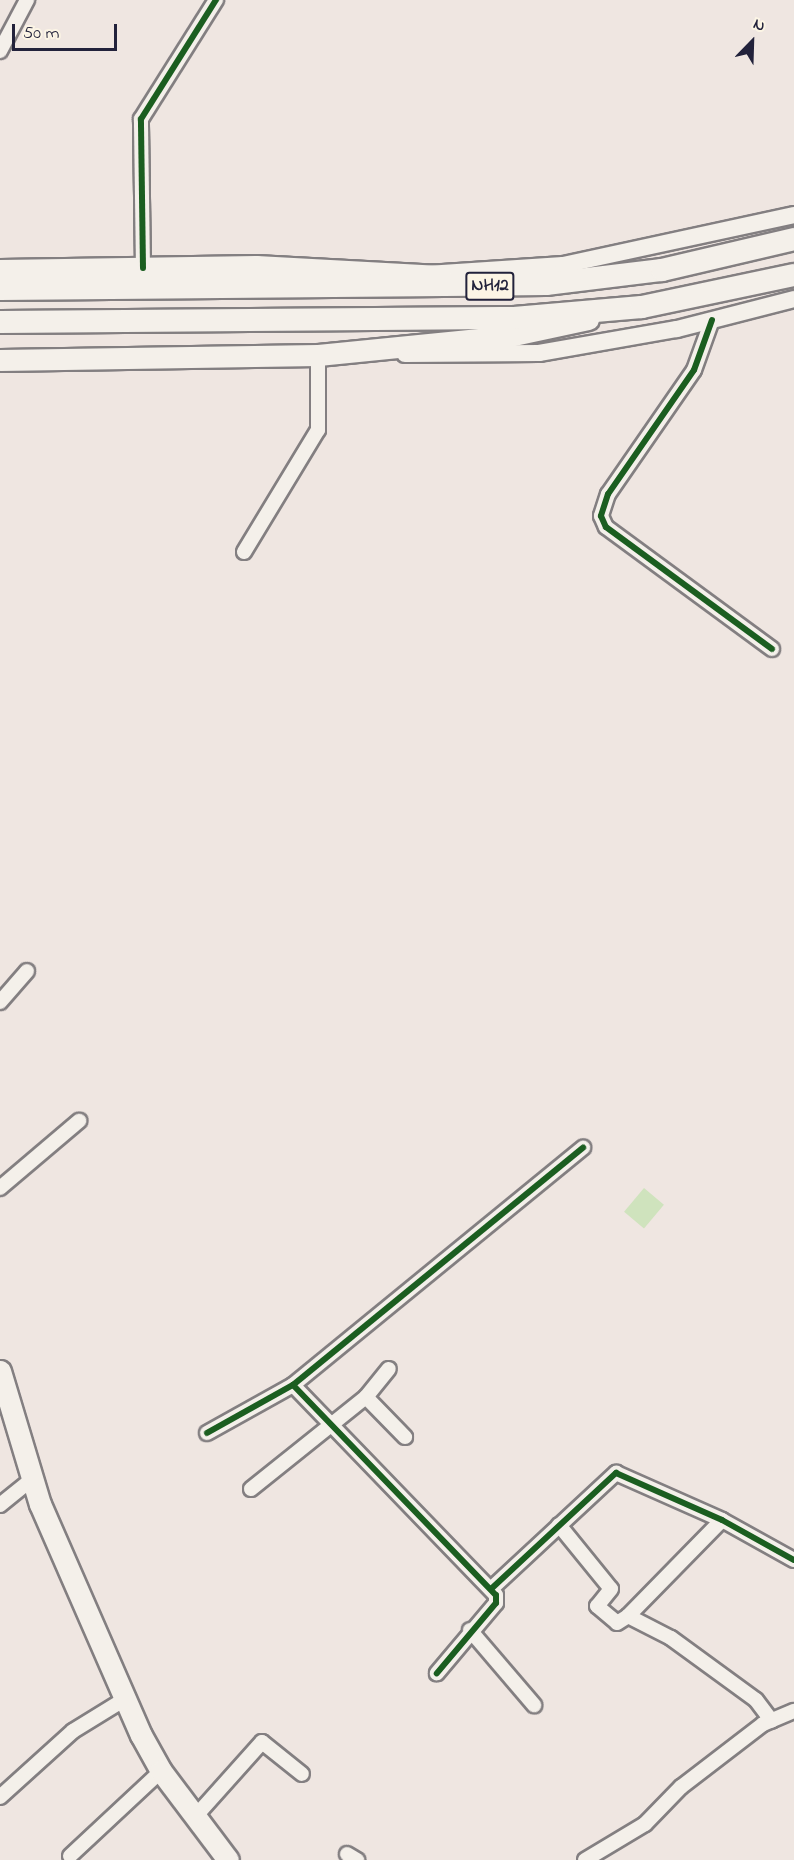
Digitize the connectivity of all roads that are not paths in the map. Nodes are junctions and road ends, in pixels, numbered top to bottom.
1 (27, 0) edge
2 (216, 0) edge
3 (0, 51) edge
4 (794, 215) edge
5 (794, 239) edge
6 (143, 268) junction
7 (0, 270) edge
8 (415, 274) junction
9 (794, 274) edge
10 (546, 284) junction
11 (0, 289) edge
12 (794, 299) edge
13 (642, 307) junction
14 (712, 320) junction
15 (0, 321) edge
16 (362, 352) junction
17 (318, 355) junction
18 (0, 360) edge
19 (244, 552) dead end
20 (772, 649) dead end
21 (27, 971) dead end
22 (0, 1002) edge
23 (79, 1121) dead end
24 (583, 1148) dead end
25 (0, 1188) edge
26 (388, 1369) dead end
27 (0, 1371) edge
28 (293, 1385) junction
29 (366, 1397) junction
30 (334, 1425) junction
31 (207, 1433) dead end
32 (405, 1437) dead end
33 (31, 1480) junction
34 (251, 1489) dead end
35 (0, 1505) edge
36 (722, 1520) junction
37 (559, 1525) junction
38 (794, 1560) edge
39 (491, 1589) junction
40 (628, 1616) junction
41 (470, 1630) junction
42 (437, 1673) dead end
43 (125, 1700) junction
44 (534, 1705) dead end
45 (794, 1710) edge
46 (772, 1721) junction
47 (161, 1772) junction
48 (302, 1774) dead end
49 (0, 1797) edge
50 (194, 1818) junction
51 (70, 1856) dead end
52 (228, 1860) edge
53 (585, 1860) edge

1 - 3 street
2 - 6 street
4 - 8 street
5 - 10 highway, NH12
6 - 7 main road
6 - 8 main road
8 - 10 main road
9 - 13 highway, NH12
10 - 11 highway, NH12
12 - 14 street
13 - 15 highway, NH12
13 - 16 main road
14 - 16 street
14 - 20 street
16 - 17 main road
17 - 18 main road
17 - 19 street
21 - 22 street
23 - 25 street
24 - 28 street
26 - 29 street
27 - 33 main road
28 - 30 street
28 - 31 street
29 - 30 street
29 - 32 street
30 - 34 street
30 - 39 street
33 - 35 street
33 - 43 main road
36 - 37 street
36 - 38 street
36 - 40 street
37 - 39 street
37 - 40 street
39 - 41 street
40 - 46 street
41 - 42 street
41 - 44 street
43 - 47 main road
43 - 49 street
45 - 46 street
46 - 53 street
47 - 50 main road
47 - 51 street
48 - 50 street
50 - 52 main road

